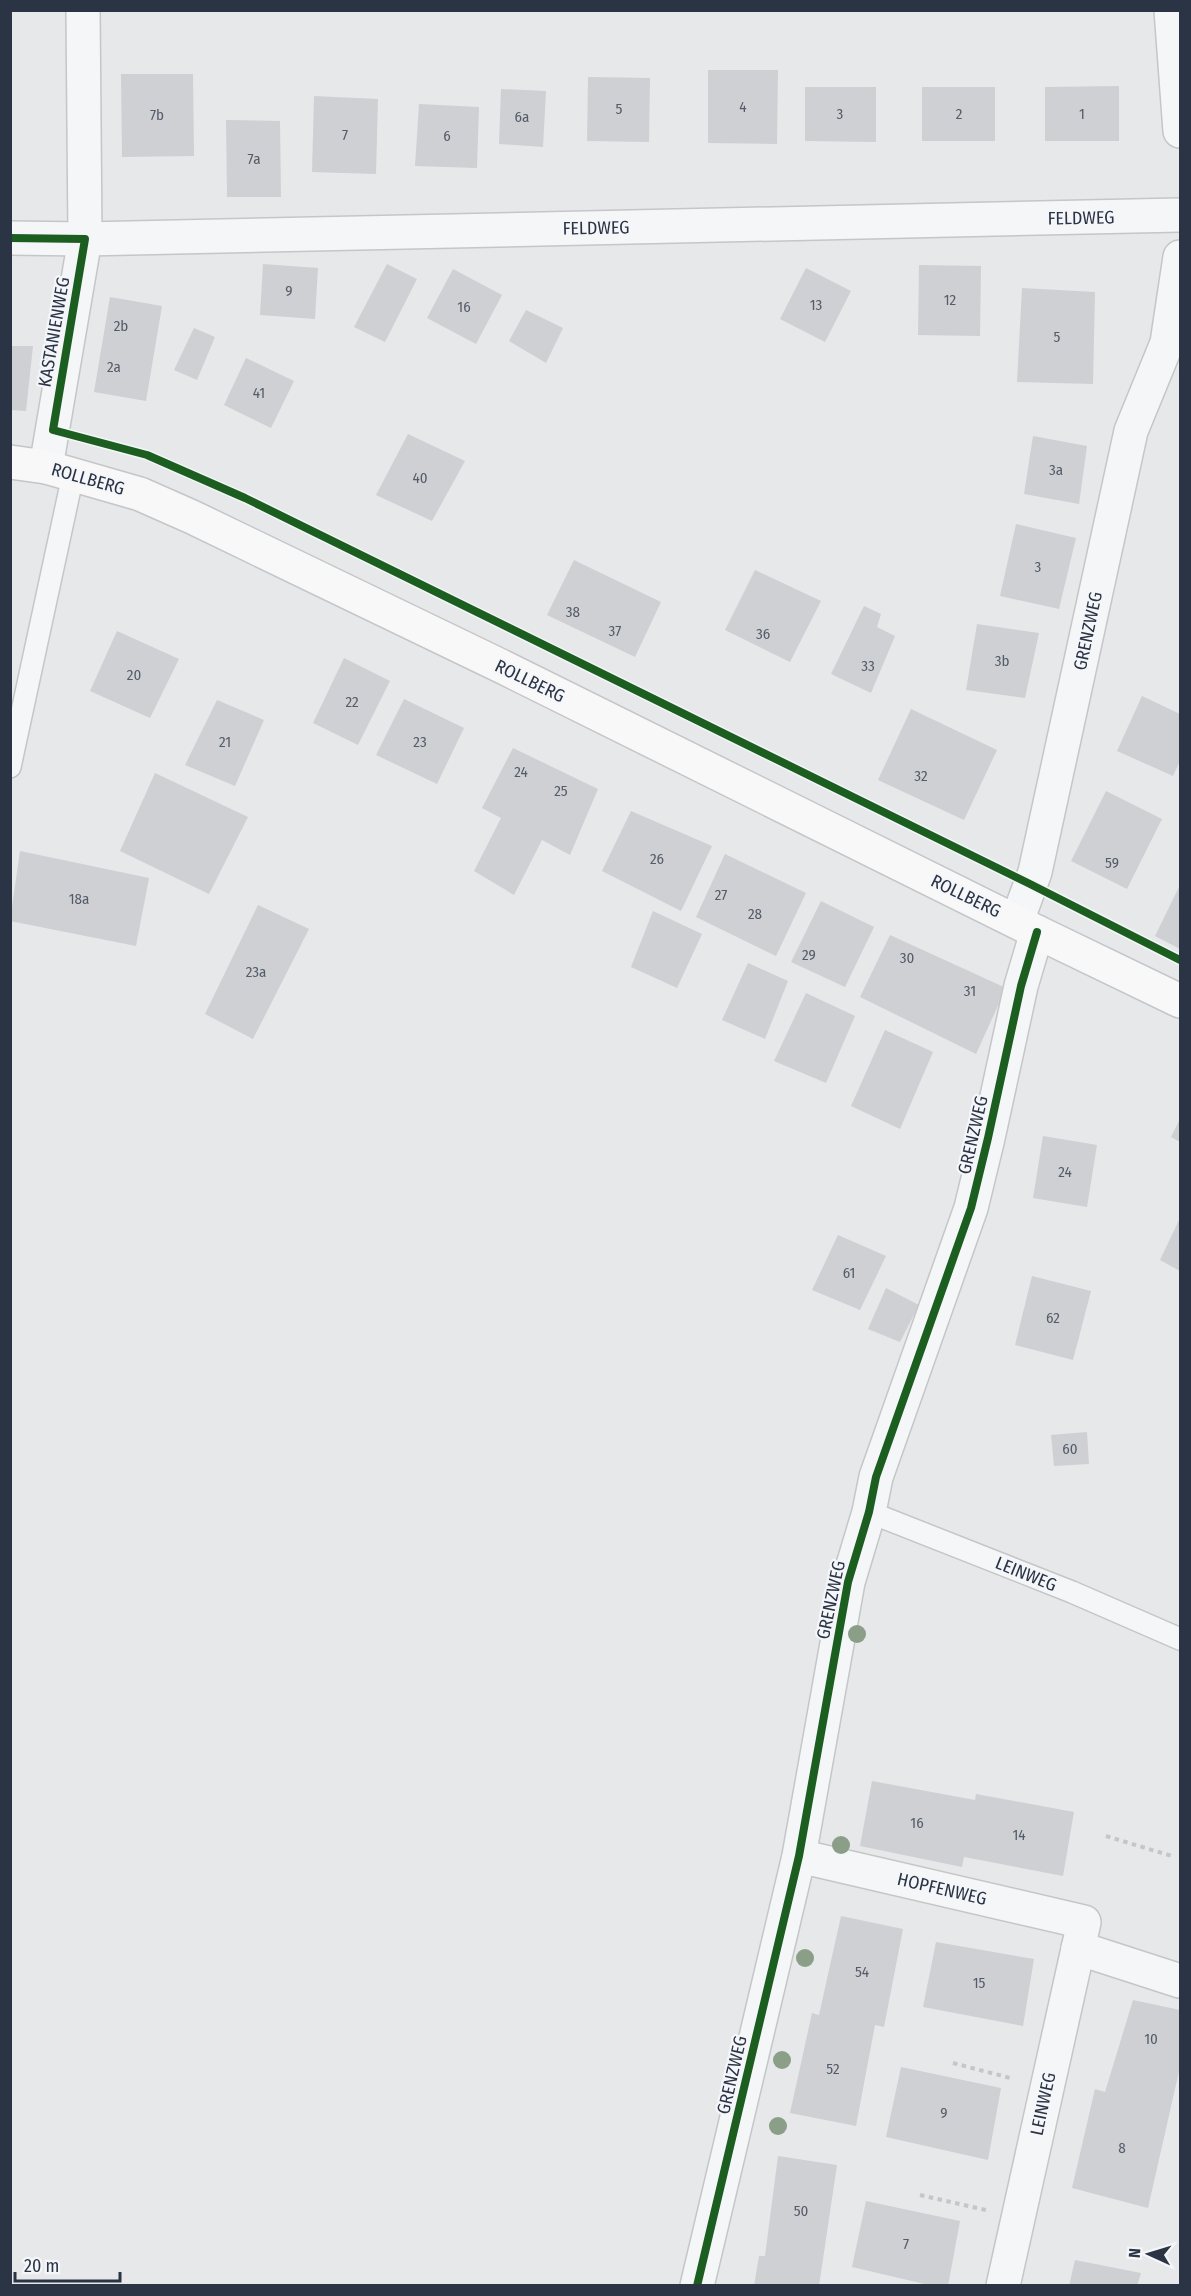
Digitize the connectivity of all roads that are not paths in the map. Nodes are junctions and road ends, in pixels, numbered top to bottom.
1 (83, 10) edge
2 (1171, 10) edge
3 (1180, 130) edge
4 (1180, 215) edge
5 (10, 238) edge
6 (85, 239) junction
7 (1180, 257) edge
8 (1174, 343) edge
9 (10, 462) edge
10 (60, 471) junction
11 (10, 767) edge
12 (1027, 927) junction
13 (1180, 1001) edge
14 (869, 1512) junction
15 (1180, 1639) edge
16 (799, 1856) junction
17 (1081, 1935) junction
18 (1180, 1981) edge
19 (697, 2286) edge
20 (1003, 2286) edge

1 - 6 street, KASTANIENWEG
2 - 3 street
4 - 6 street, FELDWEG
5 - 6 street, FELDWEG
6 - 10 street, KASTANIENWEG
7 - 8 street
8 - 12 street, GRENZWEG
9 - 10 main road, ROLLBERG
10 - 11 lane
10 - 12 main road, ROLLBERG
12 - 13 main road, ROLLBERG
12 - 14 street, GRENZWEG
14 - 15 lane, LEINWEG
14 - 16 street, GRENZWEG
16 - 17 street, HOPFENWEG
16 - 19 street, GRENZWEG
17 - 18 street, HOPFENWEG
17 - 20 street, LEINWEG

